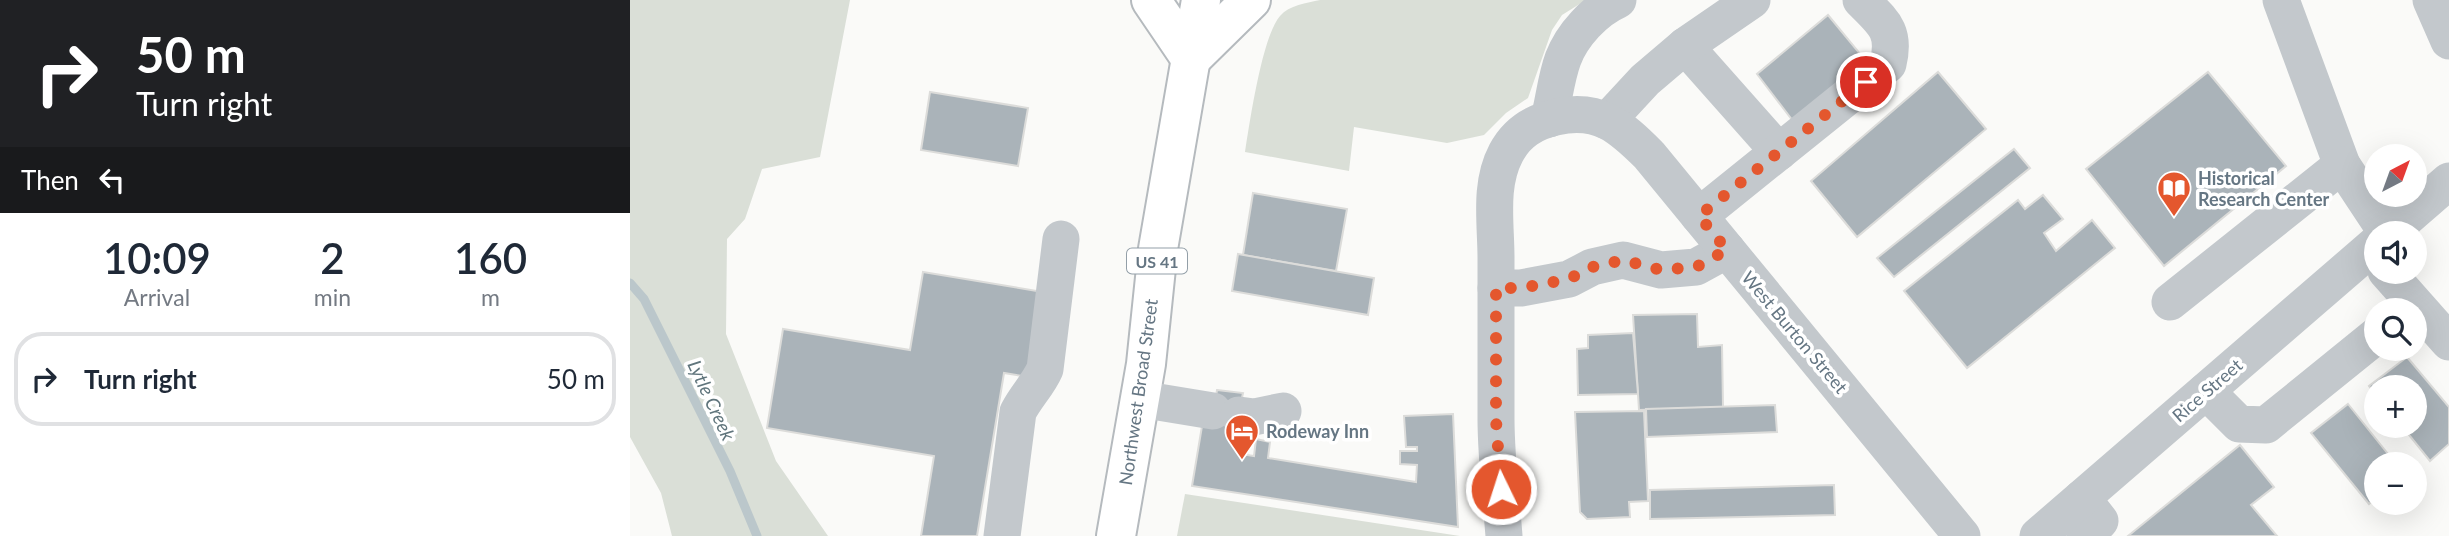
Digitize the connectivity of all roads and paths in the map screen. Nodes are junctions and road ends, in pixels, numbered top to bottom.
1 (1151, 0) edge
2 (1201, 0) edge
3 (1251, 0) edge
4 (1618, 0) edge
5 (1752, 0) edge
6 (1861, 0) edge
7 (2281, 0) edge
8 (2431, 0) edge
9 (2449, 41) edge
10 (1685, 46) junction
11 (1191, 59) junction
12 (1547, 119) junction
13 (1606, 121) junction
14 (1779, 152) junction
15 (2342, 164) junction
16 (2449, 181) edge
17 (1699, 216) junction
18 (2380, 221) edge
19 (2402, 221) edge
20 (1061, 239) dead end
21 (1727, 250) junction
22 (2364, 254) edge
23 (1496, 288) junction
24 (2170, 302) dead end
25 (2427, 322) edge
26 (2449, 342) edge
27 (2364, 346) edge
28 (2206, 391) junction
29 (1140, 399) junction
30 (1283, 411) dead end
31 (2082, 498) junction
32 (1002, 536) edge
33 (1116, 536) edge
34 (1504, 536) edge
35 (1962, 536) edge
36 (2038, 536) edge
37 (2085, 536) edge

1 - 11 main road
2 - 11 main road, Northwest Broad Street / US 41
3 - 11 main road
4 - 12 street
5 - 10 street
6 - 14 street
7 - 15 street
8 - 9 street
10 - 13 street
10 - 14 street
11 - 29 main road, Northwest Broad Street / US 41
12 - 13 street, West Burton Street
12 - 23 street
13 - 17 street, West Burton Street
14 - 17 street
15 - 18 street
15 - 24 street
16 - 19 street
17 - 21 street, West Burton Street
20 - 32 street
21 - 23 street
21 - 35 street, West Burton Street
22 - 28 street, Rice Street
23 - 34 street
25 - 26 street
27 - 28 street
28 - 31 street, Rice Street
29 - 30 street
29 - 33 main road, Northwest Broad Street / US 41
31 - 36 street, Rice Street
31 - 37 street

